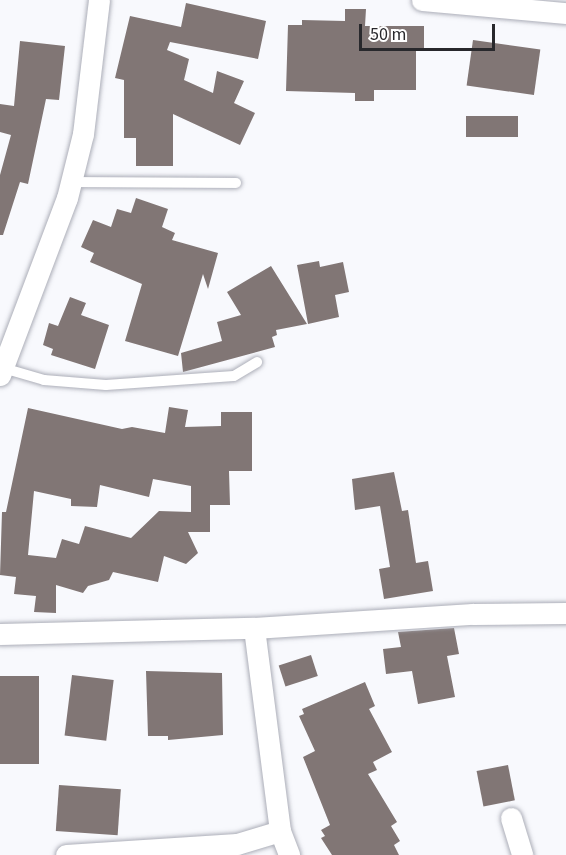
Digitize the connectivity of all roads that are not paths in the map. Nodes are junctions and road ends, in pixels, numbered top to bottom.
1 (99, 0) edge
2 (422, 0) edge
3 (566, 13) edge
4 (71, 182) junction
5 (236, 183) dead end
6 (257, 362) dead end
7 (2, 371) edge
8 (566, 613) edge
9 (254, 628) junction
10 (0, 634) edge
11 (511, 818) dead end
12 (280, 831) junction
13 (66, 855) edge
14 (289, 855) edge
15 (522, 855) edge

1 - 4 street
2 - 3 street
4 - 5 lane
4 - 7 street
6 - 7 lane
8 - 9 street
9 - 10 street
9 - 12 street
11 - 15 street
12 - 13 street
12 - 14 street

